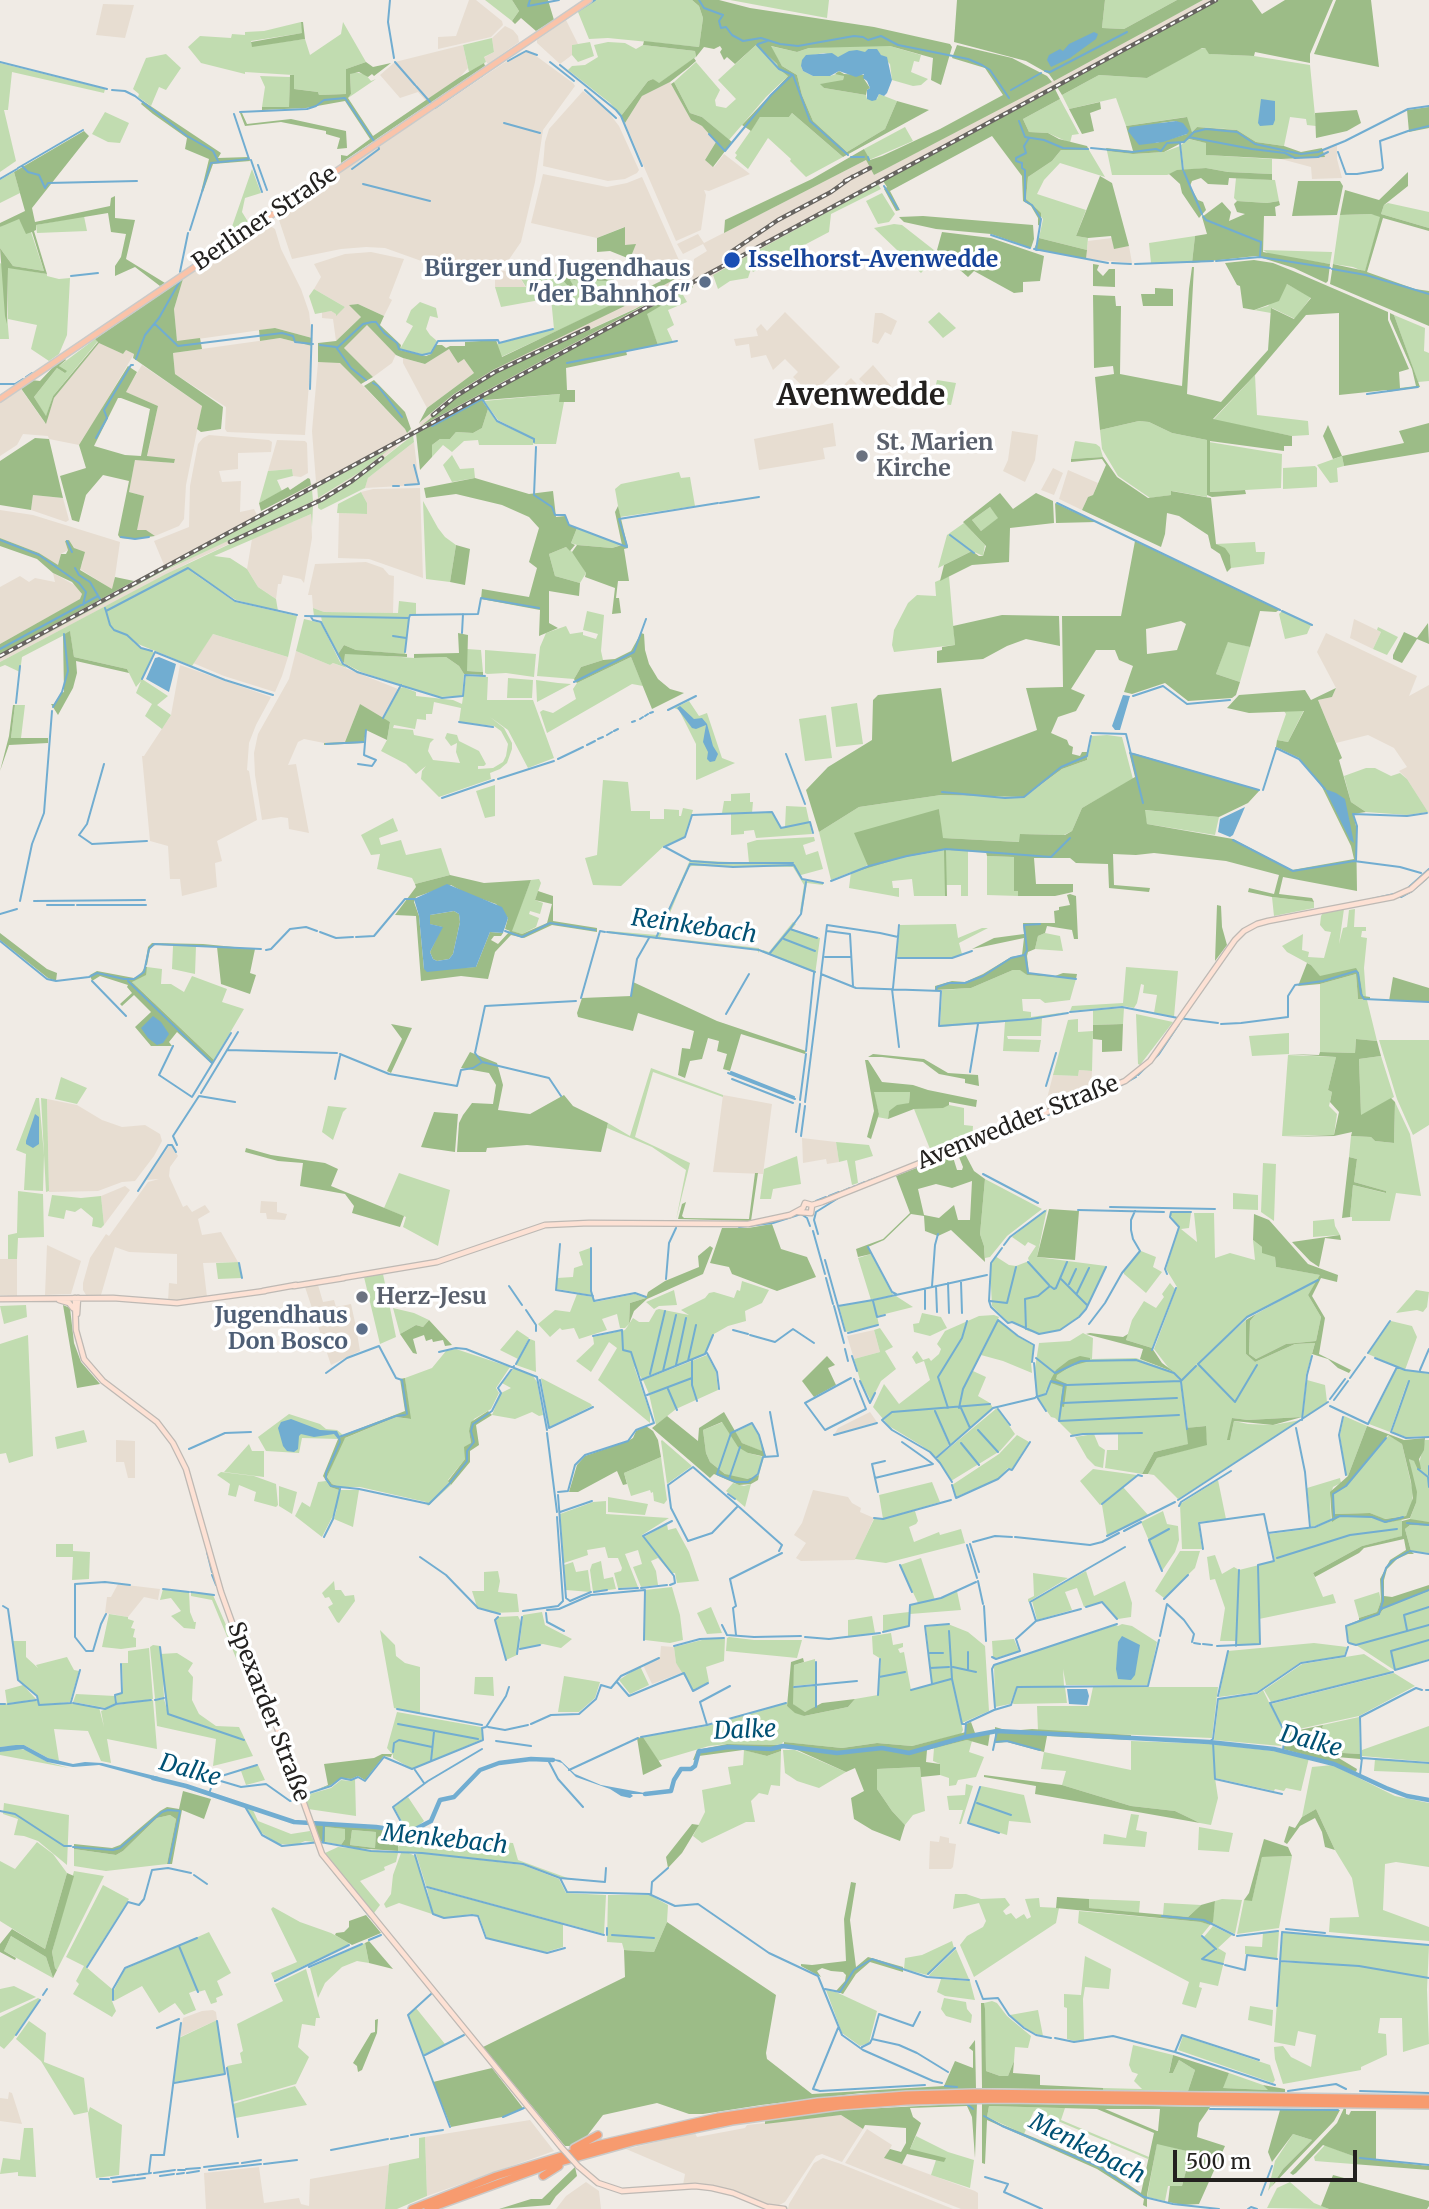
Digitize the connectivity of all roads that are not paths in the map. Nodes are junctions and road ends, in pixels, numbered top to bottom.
1 (589, 0) edge
2 (0, 399) edge
3 (1429, 873) edge
4 (76, 1299) junction
5 (0, 1300) edge
6 (59, 1300) junction
7 (74, 1309) junction
8 (90, 1367) junction
9 (1429, 2099) edge
10 (1429, 2105) edge
11 (692, 2117) dead end
12 (718, 2117) junction
13 (598, 2136) dead end
14 (559, 2156) junction
15 (582, 2156) junction
16 (543, 2176) dead end
17 (448, 2207) dead end
18 (770, 2208) edge
19 (412, 2209) edge
20 (428, 2209) edge
21 (437, 2209) edge
22 (778, 2209) edge
23 (784, 2209) edge

1 - 2 main road, Berliner Straße
3 - 4 main road, Avenwedder Straße
4 - 5 main road
4 - 6 main road
4 - 7 main road, Spexarder Straße
4 - 8 main road, Spexarder Straße
5 - 6 main road
6 - 7 main road
7 - 8 main road, Spexarder Straße
8 - 18 main road, Spexarder Straße, bridge
9 - 12 highway
10 - 15 highway
11 - 12 highway
12 - 14 highway
13 - 14 highway
14 - 19 highway
15 - 16 highway
15 - 20 highway
17 - 21 highway
18 - 22 main road, Spexarder Straße
22 - 23 main road, Spexarder Straße

